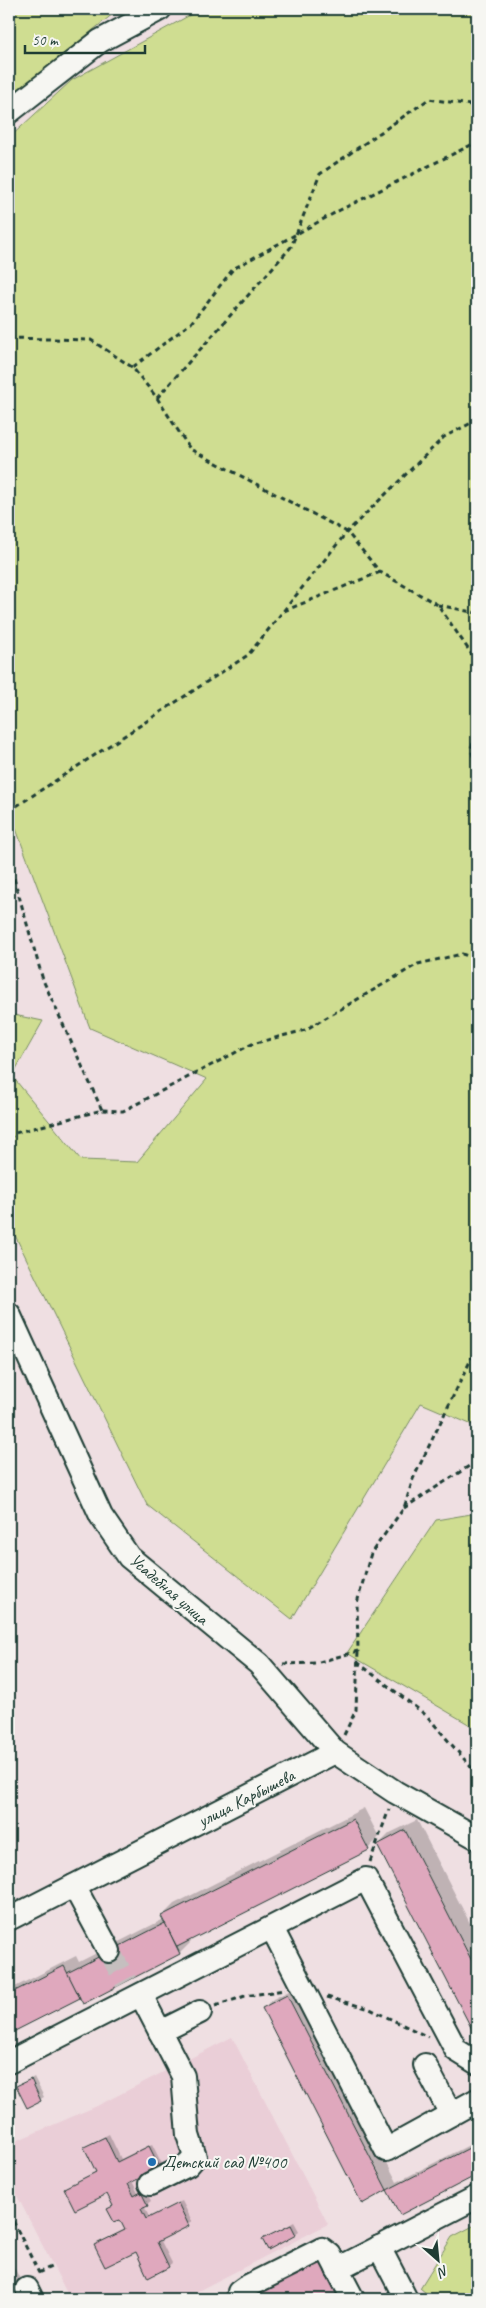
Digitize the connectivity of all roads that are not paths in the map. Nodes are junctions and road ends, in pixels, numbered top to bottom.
1 (160, 9) edge
2 (9, 112) edge
3 (9, 1314) edge
4 (335, 1752) junction
5 (477, 1838) edge
6 (74, 1886) junction
7 (9, 1919) edge
8 (272, 1928) junction
9 (109, 1951) tunnel mouth
10 (134, 1992) junction
11 (200, 2012) dead end
12 (160, 2032) junction
13 (9, 2062) edge
14 (477, 2063) edge
15 (425, 2065) dead end
16 (477, 2100) edge
17 (451, 2114) junction
18 (150, 2184) dead end
19 (477, 2197) edge
20 (379, 2247) junction
21 (337, 2269) junction
22 (238, 2299) edge
23 (353, 2299) edge
24 (406, 2299) edge

1 - 2 street
3 - 4 street, Усадебная улица
4 - 5 street
4 - 6 street, улица Карбышева
6 - 7 street, улица Карбышева
6 - 9 street
8 - 10 street
8 - 14 street
8 - 17 street
10 - 12 street
10 - 13 street
11 - 12 street
12 - 18 street
15 - 17 street
16 - 17 street
19 - 20 street
20 - 21 street
20 - 24 street
21 - 22 street
21 - 23 street

